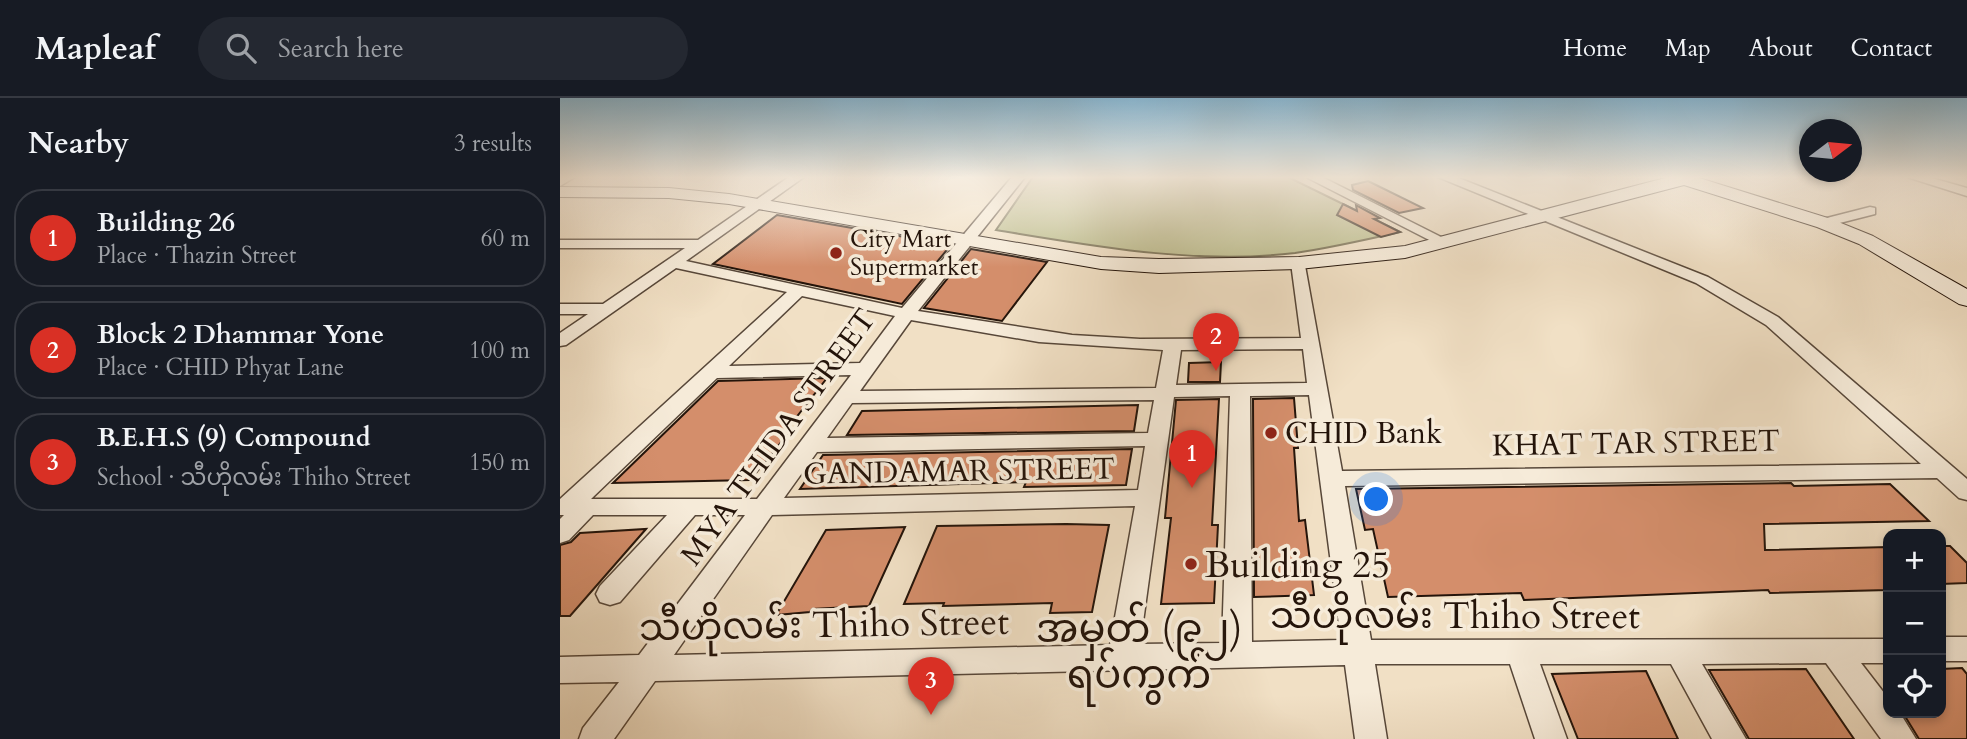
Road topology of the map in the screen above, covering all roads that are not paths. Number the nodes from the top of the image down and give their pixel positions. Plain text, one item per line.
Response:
1 (754, 207) edge
2 (781, 207) edge
3 (994, 207) edge
4 (1372, 207) edge
5 (1515, 207) edge
6 (1550, 207) edge
7 (1556, 207) edge
8 (1773, 207) edge
9 (1870, 211) dead end
10 (1530, 213) junction
11 (1824, 223) junction
12 (1437, 239) junction
13 (967, 240) junction
14 (560, 244) edge
15 (703, 244) junction
16 (675, 263) junction
17 (1299, 263) junction
18 (800, 289) junction
19 (1967, 299) edge
20 (560, 309) edge
21 (608, 309) junction
22 (906, 314) junction
23 (560, 341) edge
24 (1173, 342) junction
25 (1310, 343) junction
26 (865, 369) junction
27 (712, 372) junction
28 (1317, 389) junction
29 (1240, 392) junction
30 (1166, 393) junction
31 (845, 397) junction
32 (1154, 439) junction
33 (819, 444) junction
34 (1942, 471) junction
35 (1330, 479) junction
36 (1967, 492) edge
37 (1150, 498) junction
38 (572, 507) edge
39 (689, 507) junction
40 (765, 507) junction
41 (560, 534) edge
42 (610, 594) dead end
43 (1946, 649) edge
44 (1967, 649) edge
45 (1883, 651) edge
46 (1357, 652) junction
47 (1835, 652) junction
48 (1521, 653) junction
49 (1680, 653) junction
50 (1237, 655) junction
51 (1123, 656) junction
52 (648, 667) junction
53 (560, 670) edge
54 (595, 739) edge
55 (1371, 739) edge
56 (1551, 739) edge
57 (1730, 739) edge
58 (1899, 739) edge

1 - 15 street
2 - 13 street
3 - 13 street, MYA THIDA STREET
4 - 12 street
5 - 10 street
6 - 10 street
7 - 10 street
8 - 11 street
9 - 11 street
10 - 12 street
10 - 34 street
11 - 19 street
12 - 17 street
13 - 17 street
13 - 22 street, MYA THIDA STREET
14 - 15 street
15 - 16 street
16 - 18 street
16 - 21 street
17 - 25 street
18 - 22 street
18 - 27 street
20 - 21 street
21 - 23 street
22 - 24 street
22 - 26 street, MYA THIDA STREET
24 - 25 street
24 - 30 street
25 - 28 street
26 - 27 street
26 - 31 street, MYA THIDA STREET
27 - 38 street
28 - 29 street
28 - 35 street
29 - 30 street
29 - 50 street
30 - 31 street
30 - 32 street
31 - 33 street, MYA THIDA STREET
32 - 33 street
32 - 37 street
33 - 40 street, MYA THIDA STREET
34 - 35 street, KHAT TAR STREET
34 - 36 street
35 - 46 street
37 - 40 street, GANDAMAR STREET
37 - 51 street
38 - 39 street, GANDAMAR STREET
38 - 41 street
39 - 40 street, GANDAMAR STREET
39 - 42 street
40 - 52 street, MYA THIDA STREET
43 - 44 street
45 - 47 street, သီဟိုလမ်း Thiho Street
46 - 48 street, သီဟိုလမ်း Thiho Street
46 - 50 street, သီဟိုလမ်း Thiho Street
46 - 55 street
47 - 49 street, သီဟိုလမ်း Thiho Street
47 - 58 street
48 - 49 street, သီဟိုလမ်း Thiho Street
48 - 56 street
49 - 57 street
50 - 51 street, သီဟိုလမ်း Thiho Street
51 - 52 street, သီဟိုလမ်း Thiho Street
52 - 53 street, သီဟိုလမ်း Thiho Street
52 - 54 street, MYA THIDA STREET

